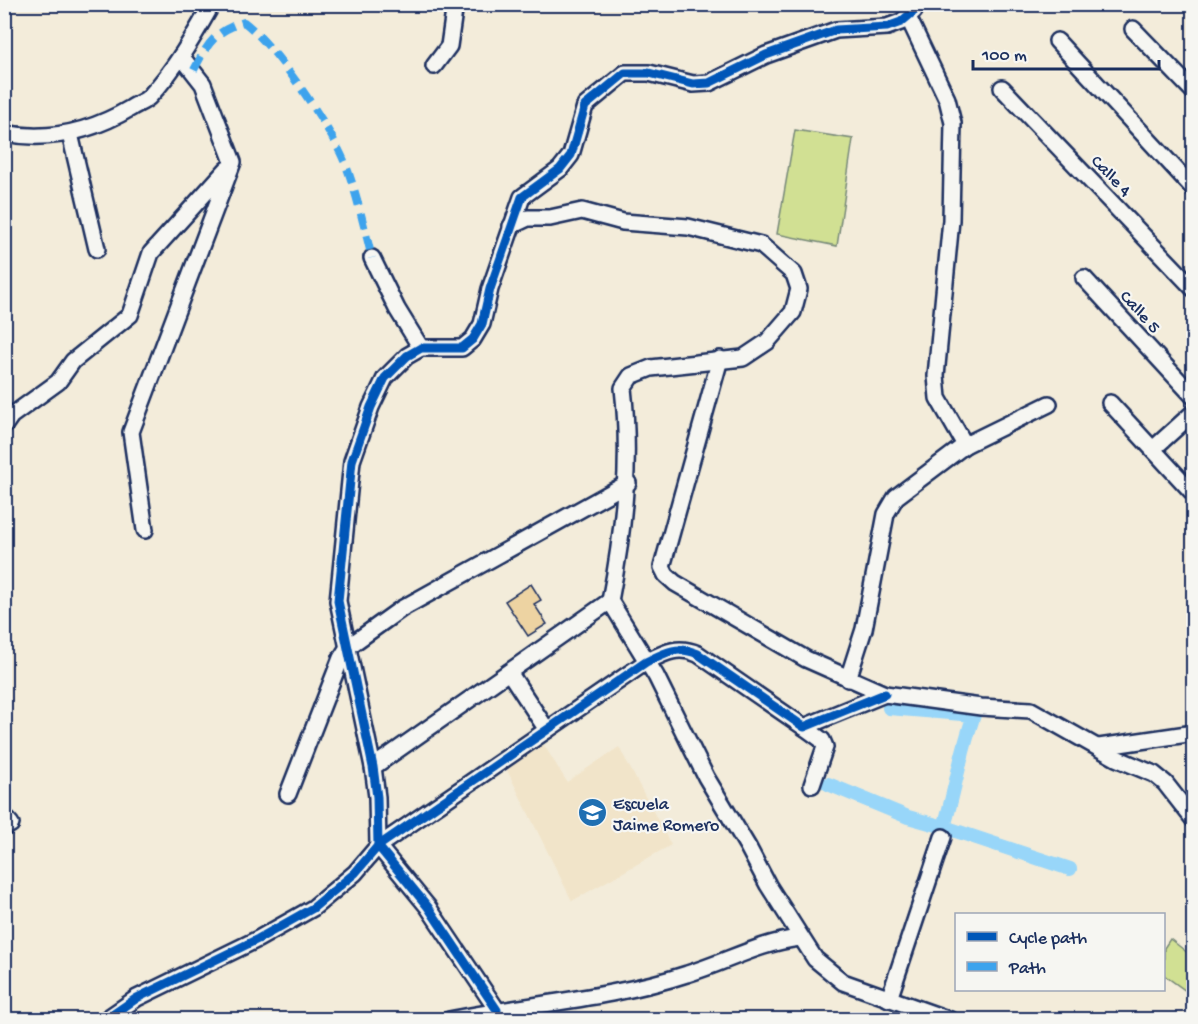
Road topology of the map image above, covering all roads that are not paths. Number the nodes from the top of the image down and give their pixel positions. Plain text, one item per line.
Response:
1 (212, 4) edge
2 (455, 4) edge
3 (912, 11) edge
4 (1132, 28) dead end
5 (1057, 41) dead end
6 (181, 56) junction
7 (434, 66) dead end
8 (1002, 88) dead end
9 (1194, 92) edge
10 (4, 133) edge
11 (70, 134) junction
12 (233, 162) junction
13 (1194, 189) edge
14 (511, 226) junction
15 (97, 249) dead end
16 (372, 258) dead end
17 (1084, 278) dead end
18 (1194, 289) edge
19 (421, 348) junction
20 (720, 359) junction
21 (1194, 397) edge
22 (1110, 403) dead end
23 (1049, 404) dead end
24 (1194, 412) edge
25 (4, 426) edge
26 (965, 445) junction
27 (1153, 449) junction
28 (628, 483) junction
29 (1194, 494) edge
30 (145, 530) dead end
31 (610, 601) junction
32 (348, 647) junction
33 (646, 662) junction
34 (509, 672) junction
35 (848, 680) junction
36 (885, 694) junction
37 (804, 728) junction
38 (547, 730) junction
39 (1194, 733) edge
40 (1099, 747) junction
41 (373, 767) junction
42 (812, 785) dead end
43 (288, 794) dead end
44 (4, 816) edge
45 (1194, 820) edge
46 (4, 828) edge
47 (943, 837) dead end
48 (378, 846) junction
49 (800, 938) junction
50 (889, 999) junction
51 (498, 1010) junction
52 (105, 1020) edge
53 (449, 1020) edge
54 (950, 1020) edge

1 - 6 street
2 - 7 street
3 - 14 street
3 - 26 street
4 - 9 street
5 - 13 street
6 - 11 street
6 - 12 street
8 - 18 street, Calle 4
10 - 11 street
11 - 15 street
12 - 25 street
12 - 30 street
14 - 19 street
14 - 20 street
16 - 19 street
17 - 21 street, Calle 5
19 - 32 street
20 - 28 street
20 - 35 street
22 - 27 street
23 - 26 street
24 - 27 street
26 - 35 street
27 - 29 street
28 - 31 street
28 - 32 street
31 - 33 street
31 - 34 street
32 - 41 street
32 - 43 street
33 - 37 street
33 - 38 street
33 - 49 street
34 - 38 street
34 - 41 street
35 - 36 street
36 - 37 street
36 - 40 street
37 - 42 street
38 - 48 street
39 - 40 street
40 - 45 street
41 - 48 street
44 - 46 street
47 - 50 street
48 - 51 street
48 - 52 street
49 - 50 street
49 - 51 street
50 - 54 street
51 - 53 street

